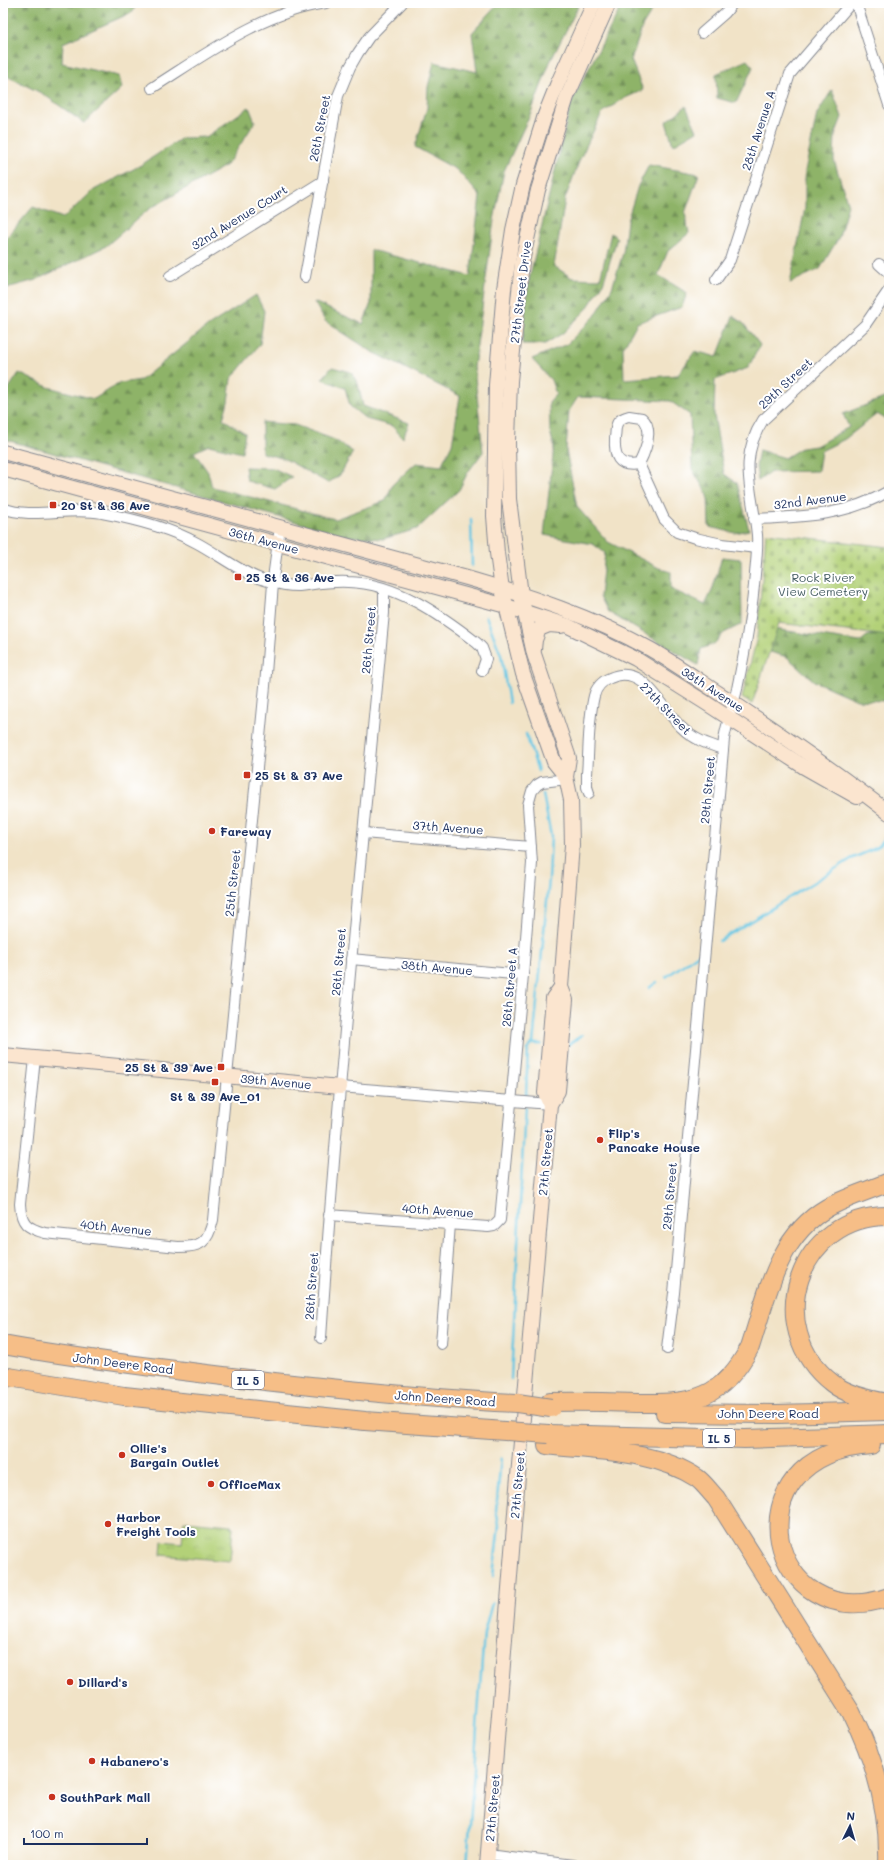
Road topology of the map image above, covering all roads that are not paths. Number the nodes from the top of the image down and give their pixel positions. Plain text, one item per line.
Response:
1 (326, 3) edge
2 (388, 3) edge
3 (594, 3) edge
4 (609, 3) edge
5 (733, 3) edge
6 (851, 3) edge
7 (856, 3) edge
8 (401, 4) edge
9 (702, 33) dead end
10 (152, 88) dead end
11 (889, 105) edge
12 (323, 181) junction
13 (879, 264) dead end
14 (889, 273) edge
15 (170, 276) dead end
16 (306, 277) dead end
17 (716, 280) dead end
18 (889, 290) edge
19 (3, 452) edge
20 (639, 464) junction
21 (3, 469) edge
22 (889, 491) edge
23 (3, 508) edge
24 (754, 519) junction
25 (280, 527) junction
26 (278, 544) junction
27 (757, 548) junction
28 (497, 554) junction
29 (517, 568) junction
30 (467, 578) junction
31 (274, 582) junction
32 (502, 589) junction
33 (384, 590) junction
34 (521, 595) junction
35 (468, 596) junction
36 (552, 605) junction
37 (506, 606) junction
38 (524, 611) junction
39 (568, 626) junction
40 (514, 644) junction
41 (534, 654) junction
42 (482, 671) dead end
43 (734, 703) junction
44 (728, 718) junction
45 (723, 750) junction
46 (566, 778) junction
47 (589, 793) dead end
48 (889, 814) edge
49 (363, 833) junction
50 (531, 846) junction
51 (351, 959) junction
52 (524, 975) junction
53 (3, 1054) edge
54 (35, 1058) junction
55 (226, 1077) junction
56 (340, 1087) junction
57 (510, 1100) junction
58 (550, 1104) junction
59 (889, 1182) edge
60 (329, 1215) junction
61 (889, 1216) edge
62 (450, 1224) junction
63 (497, 1224) joint
64 (206, 1239) joint
65 (321, 1338) dead end
66 (441, 1344) dead end
67 (3, 1345) edge
68 (667, 1350) dead end
69 (3, 1376) edge
70 (889, 1403) edge
71 (550, 1405) junction
72 (889, 1411) edge
73 (889, 1434) edge
74 (548, 1440) junction
75 (889, 1444) edge
76 (889, 1596) edge
77 (488, 1860) edge
78 (573, 1865) edge
79 (888, 1865) edge

1 - 10 street
2 - 8 street
3 - 28 main road, 27th Street Drive
4 - 29 main road, 27th Street Drive
5 - 9 street
6 - 17 street, 28th Avenue A
7 - 11 street
8 - 12 street, 26th Street
12 - 15 street, 32nd Avenue Court
12 - 16 street, 26th Street
13 - 14 street
18 - 24 street, 29th Street
19 - 25 main road, 36th Avenue
20 - 20 street
20 - 27 street
21 - 26 main road, 36th Avenue
22 - 24 street, 32nd Avenue
23 - 31 street
24 - 27 street, 29th Street
25 - 26 street, 25th Street
25 - 30 main road, 36th Avenue
26 - 31 street, 25th Street
26 - 35 main road, 36th Avenue
27 - 43 street, 29th Street
28 - 30 main road
28 - 32 main road, 27th Street Drive
29 - 34 main road, 27th Street Drive
29 - 36 main road
30 - 32 main road, 36th Avenue
31 - 33 street
31 - 55 street, 25th Street
32 - 34 main road, 36th Avenue
32 - 37 main road
33 - 42 street
33 - 49 street, 26th Street
34 - 36 main road, 38th Avenue
34 - 38 main road, 27th Street
35 - 37 main road, 36th Avenue
35 - 40 main road
36 - 43 main road, 38th Avenue
37 - 38 main road, 36th Avenue
37 - 40 main road
38 - 39 main road, 38th Avenue
38 - 41 main road, 27th Street
39 - 41 main road
39 - 44 main road, 38th Avenue
40 - 46 main road
41 - 46 main road, 27th Street
43 - 44 street, 29th Street
43 - 48 main road, 38th Avenue
44 - 45 street, 29th Street
44 - 48 main road, 38th Avenue
45 - 47 street, 27th Street
45 - 68 street, 29th Street
46 - 50 street, 26th Street A
46 - 58 main road, 27th Street
49 - 50 street, 37th Avenue
49 - 51 street, 26th Street
50 - 52 street, 26th Street A
51 - 52 street, 38th Avenue
51 - 56 street, 26th Street
52 - 57 street, 26th Street A
53 - 54 main road, 39th Avenue
54 - 55 main road, 39th Avenue
54 - 64 street, 40th Avenue
55 - 56 main road, 39th Avenue
55 - 64 street, 25th Street
56 - 57 street, 39th Avenue
56 - 60 street, 26th Street
57 - 58 street, 39th Avenue
57 - 63 street, 26th Street A
58 - 77 main road, 27th Street
59 - 71 highway
60 - 62 street, 40th Avenue
60 - 65 street, 26th Street
61 - 70 highway
62 - 63 street, 40th Avenue
62 - 66 street
67 - 71 highway, John Deere Road / IL 5, bridge
69 - 74 highway, John Deere Road / IL 5, bridge
71 - 72 highway, John Deere Road / IL 5
73 - 74 highway, John Deere Road / IL 5
74 - 79 highway
75 - 76 highway
77 - 78 street

